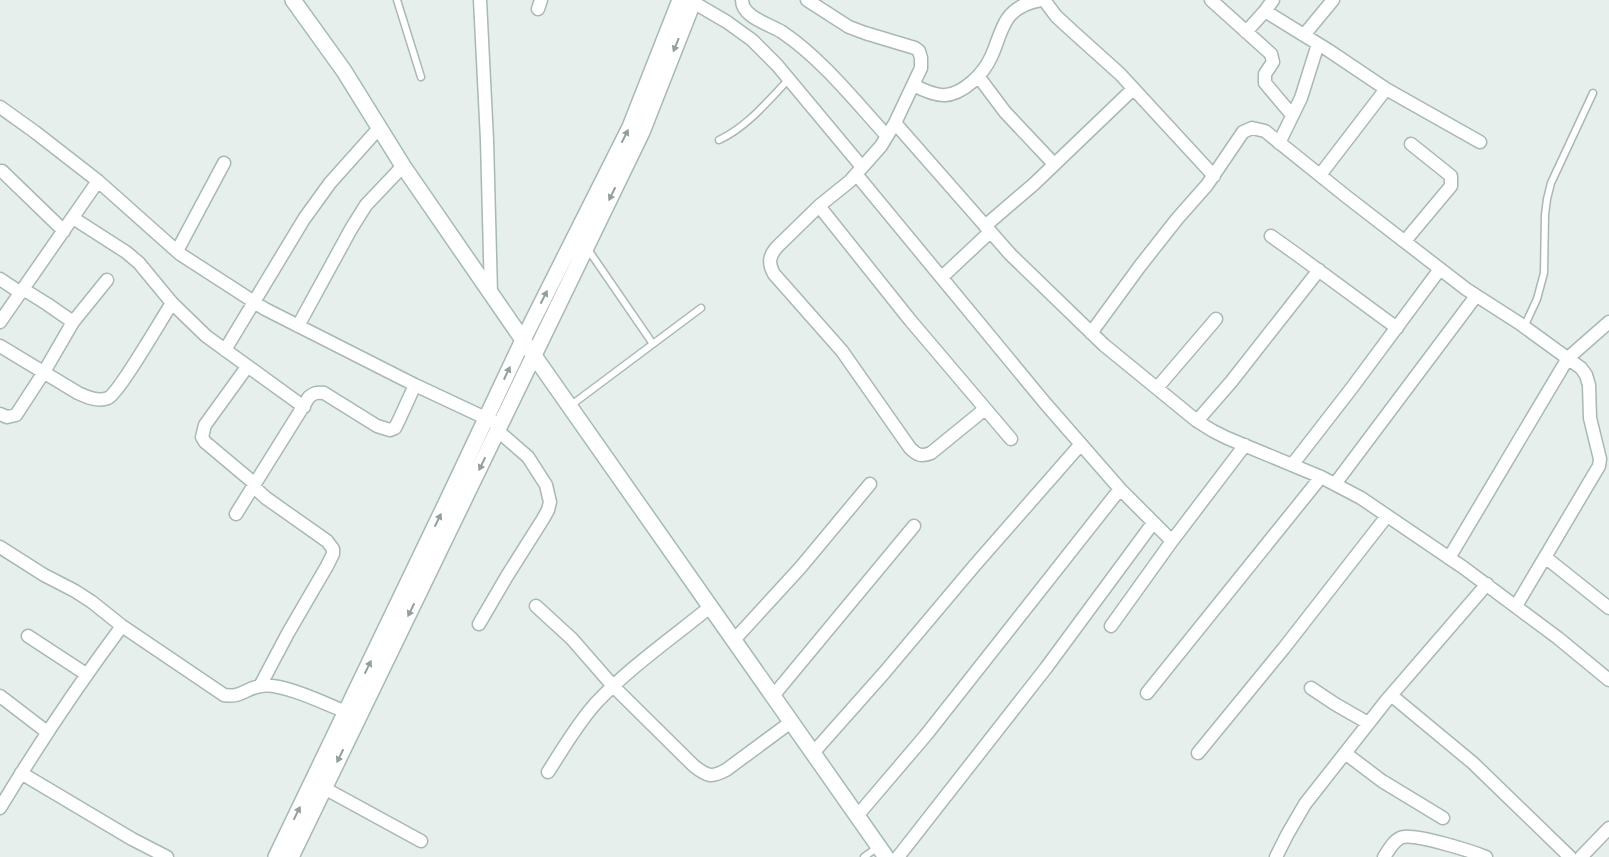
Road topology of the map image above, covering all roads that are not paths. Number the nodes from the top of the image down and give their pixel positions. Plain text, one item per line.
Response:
1 (293, 0) edge
2 (397, 0) edge
3 (480, 0) edge
4 (742, 0) edge
5 (807, 0) edge
6 (1043, 0) edge
7 (1211, 0) edge
8 (1273, 0) edge
9 (1333, 0) edge
10 (689, 1) edge
11 (1265, 11) junction
12 (1246, 32) junction
13 (1304, 36) junction
14 (1318, 44) junction
15 (978, 76) junction
16 (422, 77) dead end
17 (789, 79) junction
18 (913, 85) junction
19 (1133, 89) junction
20 (1386, 89) junction
21 (1593, 93) dead end
22 (0, 107) edge
23 (1292, 115) junction
24 (895, 123) junction
25 (380, 127) junction
26 (887, 136) junction
27 (719, 140) dead end
28 (1480, 142) dead end
29 (1279, 143) junction
30 (1411, 144) dead end
31 (224, 163) dead end
32 (1054, 164) junction
33 (403, 166) junction
34 (2, 171) dead end
35 (859, 171) junction
36 (1320, 175) junction
37 (1214, 176) junction
38 (98, 180) junction
39 (819, 206) junction
40 (72, 218) junction
41 (987, 229) junction
42 (64, 231) junction
43 (1271, 236) dead end
44 (1405, 242) junction
45 (586, 247) junction
46 (177, 251) junction
47 (1440, 269) junction
48 (1319, 270) junction
49 (942, 277) junction
50 (0, 279) edge
51 (107, 280) dead end
52 (22, 291) junction
53 (491, 294) junction
54 (1476, 296) junction
55 (254, 302) junction
56 (172, 303) junction
57 (701, 308) dead end
58 (1216, 319) dead end
59 (0, 322) edge
60 (73, 322) junction
61 (1609, 322) edge
62 (298, 326) junction
63 (1524, 327) junction
64 (1397, 328) junction
65 (1091, 333) junction
66 (522, 340) junction
67 (653, 344) junction
68 (0, 346) edge
69 (225, 350) junction
70 (534, 357) junction
71 (1568, 358) junction
72 (247, 366) junction
73 (44, 372) junction
74 (415, 385) junction
75 (1157, 388) junction
76 (569, 406) junction
77 (304, 407) junction
78 (985, 409) junction
79 (0, 414) edge
80 (486, 419) junction
81 (1197, 421) junction
82 (499, 428) junction
83 (1011, 439) dead end
84 (1081, 444) junction
85 (1245, 446) junction
86 (1604, 464) edge
87 (1292, 465) junction
88 (1321, 477) junction
89 (870, 484) dead end
90 (1334, 484) junction
91 (255, 486) junction
92 (1120, 489) junction
93 (236, 514) dead end
94 (1387, 516) junction
95 (1153, 522) junction
96 (914, 526) dead end
97 (1172, 542) junction
98 (0, 547) edge
99 (1545, 556) junction
100 (1449, 558) junction
101 (1487, 584) junction
102 (536, 606) dead end
103 (1516, 606) junction
104 (710, 607) junction
105 (1609, 608) edge
106 (479, 624) dead end
107 (122, 626) junction
108 (1111, 626) dead end
109 (28, 636) dead end
110 (734, 640) junction
111 (86, 674) junction
112 (1609, 680) edge
113 (260, 686) junction
114 (613, 686) junction
115 (1311, 688) dead end
116 (1146, 693) dead end
117 (1391, 695) junction
118 (0, 696) edge
119 (773, 696) junction
120 (346, 712) junction
121 (791, 722) junction
122 (1368, 723) junction
123 (47, 732) junction
124 (813, 753) junction
125 (1198, 753) dead end
126 (1345, 753) junction
127 (548, 772) dead end
128 (21, 773) junction
129 (324, 788) junction
130 (0, 808) edge
131 (857, 816) junction
132 (1443, 818) dead end
133 (1609, 828) edge
134 (422, 841) dead end
135 (883, 852) edge
136 (166, 857) edge
137 (276, 857) edge
138 (290, 857) edge
139 (864, 857) edge
140 (898, 857) edge
141 (1276, 857) edge
142 (1384, 857) edge
143 (1486, 857) edge
144 (1570, 857) edge
145 (1581, 857) edge

1 - 25 street
2 - 16 lane
3 - 53 street
4 - 26 street
5 - 18 street
6 - 15 street
6 - 19 street
7 - 12 street
8 - 11 street
9 - 13 street
10 - 17 street
10 -> 45 street
66 -> 10 street
11 - 12 street
11 - 13 street
12 - 23 street
13 - 14 street
14 - 20 street
14 - 23 street
15 - 18 street
15 - 32 street
17 - 27 lane
17 - 35 street
18 - 24 street
19 - 32 street
19 - 37 street
20 - 28 street
20 - 36 street
21 - 63 lane
22 - 38 street
23 - 29 street
24 - 26 street
24 - 41 street
25 - 33 street
25 - 55 street
26 - 35 street
29 - 36 street
29 - 37 street
30 - 44 street
31 - 46 street
32 - 41 street
33 - 53 street
33 - 62 street
34 - 42 street
35 - 39 street
35 - 49 street
36 - 44 street
37 - 65 street
38 - 40 street
38 - 46 street
39 - 78 street
39 - 78 street
40 - 42 street
40 - 56 street
41 - 49 street
41 - 65 street
42 - 52 street
43 - 48 street
44 - 47 street
45 - 67 lane
45 - 70 street
46 - 55 street
47 - 54 street
47 - 64 street
48 - 64 street
48 - 81 street
49 - 84 street
50 - 52 street
51 - 60 street
52 - 59 street
52 - 60 street
53 - 66 street
54 - 63 street
54 - 90 street
55 - 62 street
55 - 69 street
56 - 69 street
56 - 73 street
57 - 67 lane
58 - 75 street
60 - 73 street
61 - 71 street
62 - 74 street
63 - 71 street
64 - 87 street
65 - 75 street
66 - 70 street
80 -> 66 street
67 - 76 lane
68 - 73 street
69 - 72 street
70 - 76 street
70 - 82 street
71 - 86 street
71 - 100 street
72 - 77 street
72 - 91 street
73 - 79 street
74 - 77 street
74 - 80 street
75 - 81 street
76 - 104 street
77 - 91 street
78 - 83 street
80 - 82 street
120 -> 80 street
81 - 85 street
82 - 106 street
82 -> 129 street
84 - 92 street
84 - 124 street
85 - 87 street
85 - 97 street
86 - 99 street
87 - 88 street
88 - 90 street
88 - 116 street
89 - 110 street
90 - 94 street
91 - 93 street
91 - 113 street
92 - 95 street
92 - 131 street
94 - 100 street
94 - 125 street
95 - 97 street
95 - 140 street
96 - 119 street
97 - 108 street
98 - 107 street
99 - 103 street
99 - 105 street
100 - 101 street
101 - 103 street
101 - 117 street
102 - 114 street
103 - 112 street
104 - 110 street
104 - 114 street
107 - 111 street
107 - 113 street
109 - 111 street
110 - 119 street
111 - 123 street
113 - 120 street
114 - 121 street
114 - 127 street
115 - 122 street
117 - 122 street
117 - 144 street
118 - 123 street
119 - 121 street
137 -> 120 street
121 - 124 street
122 - 126 street
123 - 128 street
124 - 131 street
126 - 132 street
126 - 141 street
128 - 130 street
128 - 136 street
129 - 134 street
129 - 138 street
131 - 135 street
133 - 145 street
135 - 139 lane
142 - 143 street

